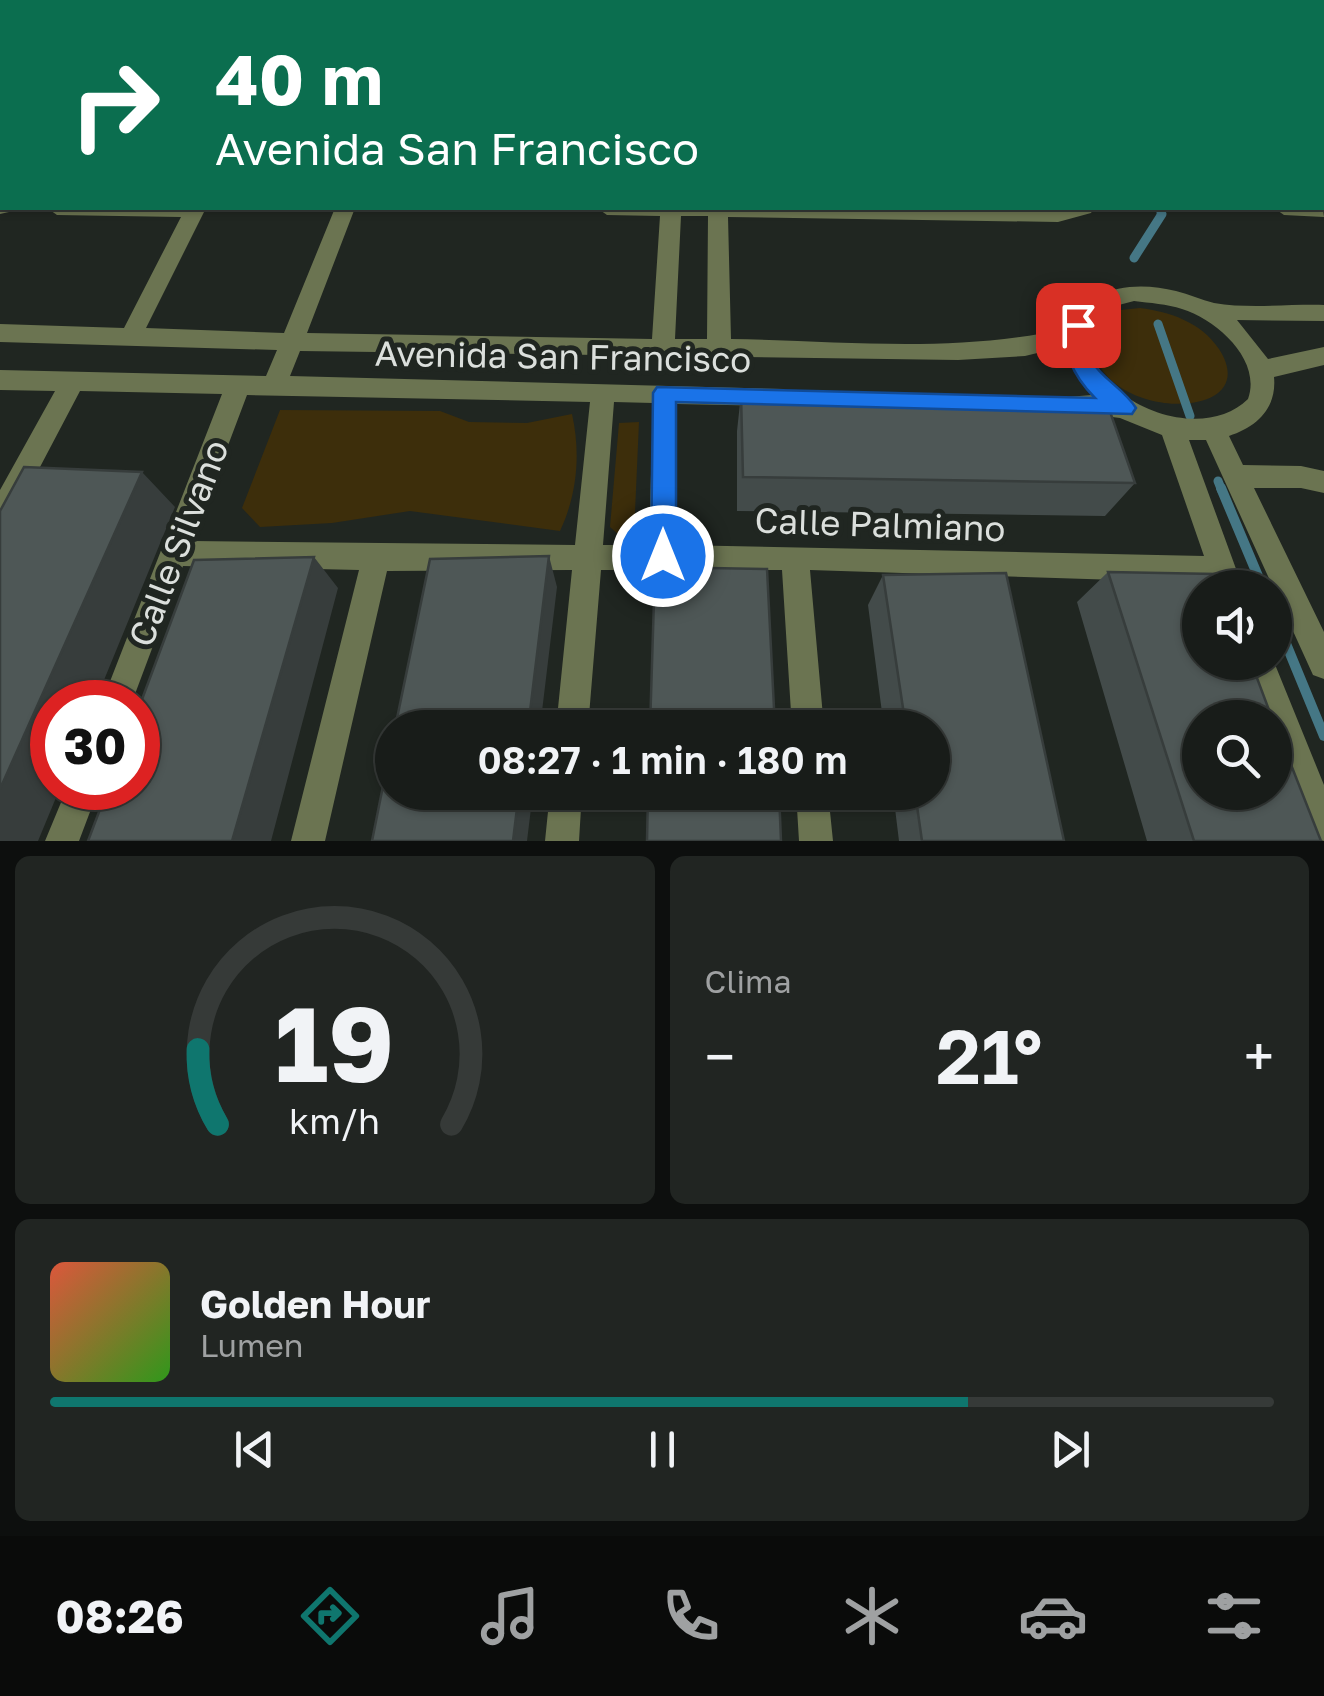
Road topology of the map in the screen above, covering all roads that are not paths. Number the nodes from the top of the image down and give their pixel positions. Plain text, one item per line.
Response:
1 (195, 210) edge
2 (343, 210) edge
3 (671, 210) edge
4 (718, 210) edge
5 (957, 210) edge
6 (1077, 210) edge
7 (1209, 311) junction
8 (1324, 313) edge
9 (0, 333) edge
10 (1074, 335) junction
11 (130, 338) junction
12 (291, 342) junction
13 (663, 347) junction
14 (720, 348) junction
15 (1324, 356) edge
16 (1262, 370) junction
17 (0, 380) edge
18 (73, 382) junction
19 (238, 383) junction
20 (275, 384) junction
21 (603, 392) junction
22 (664, 393) junction
23 (798, 397) edge
24 (1046, 404) edge
25 (1124, 408) junction
26 (1172, 427) junction
27 (1214, 431) junction
28 (1235, 476) junction
29 (1324, 482) edge
30 (0, 516) edge
31 (175, 552) junction
32 (663, 556) junction
33 (588, 557) junction
34 (796, 557) junction
35 (376, 558) junction
36 (1002, 565) junction
37 (1223, 570) edge
38 (1182, 576) edge
39 (1010, 602) edge
40 (1321, 652) edge
41 (126, 680) edge
42 (1266, 680) edge
43 (574, 710) edge
44 (807, 710) edge
45 (75, 810) edge
46 (565, 810) edge
47 (813, 810) edge
48 (1324, 826) edge
49 (62, 841) edge
50 (308, 841) edge
51 (562, 841) edge
52 (816, 841) edge

1 - 11 street
2 - 12 street
3 - 13 street
4 - 14 street
5 - 6 street
7 - 8 street
7 - 10 street
7 - 16 street
9 - 11 street, Avenida San Francisco
10 - 14 street, Avenida San Francisco
10 - 25 street
11 - 12 street, Avenida San Francisco
12 - 13 street, Avenida San Francisco
12 - 20 street
13 - 14 street, Avenida San Francisco
15 - 16 street
16 - 27 street
17 - 18 street, Avenida San Francisco
18 - 19 street, Avenida San Francisco
18 - 30 street
19 - 20 street, Avenida San Francisco
19 - 31 street, Calle Silvano
20 - 21 street, Avenida San Francisco
21 - 22 street, Avenida San Francisco
21 - 33 street
22 - 23 street, Avenida San Francisco
22 - 32 street
24 - 25 street
25 - 26 street
26 - 27 street
26 - 37 street
27 - 28 street
28 - 29 street
28 - 40 street
31 - 35 street, Calle Palmiano
31 - 41 street, Calle Silvano
32 - 33 street, Calle Palmiano
32 - 34 street, Calle Palmiano
33 - 35 street, Calle Palmiano
33 - 43 street
34 - 36 street, Calle Palmiano
34 - 44 street
35 - 50 street
36 - 38 street, Calle Palmiano
36 - 39 street
42 - 48 street
45 - 49 street
46 - 51 street
47 - 52 street

